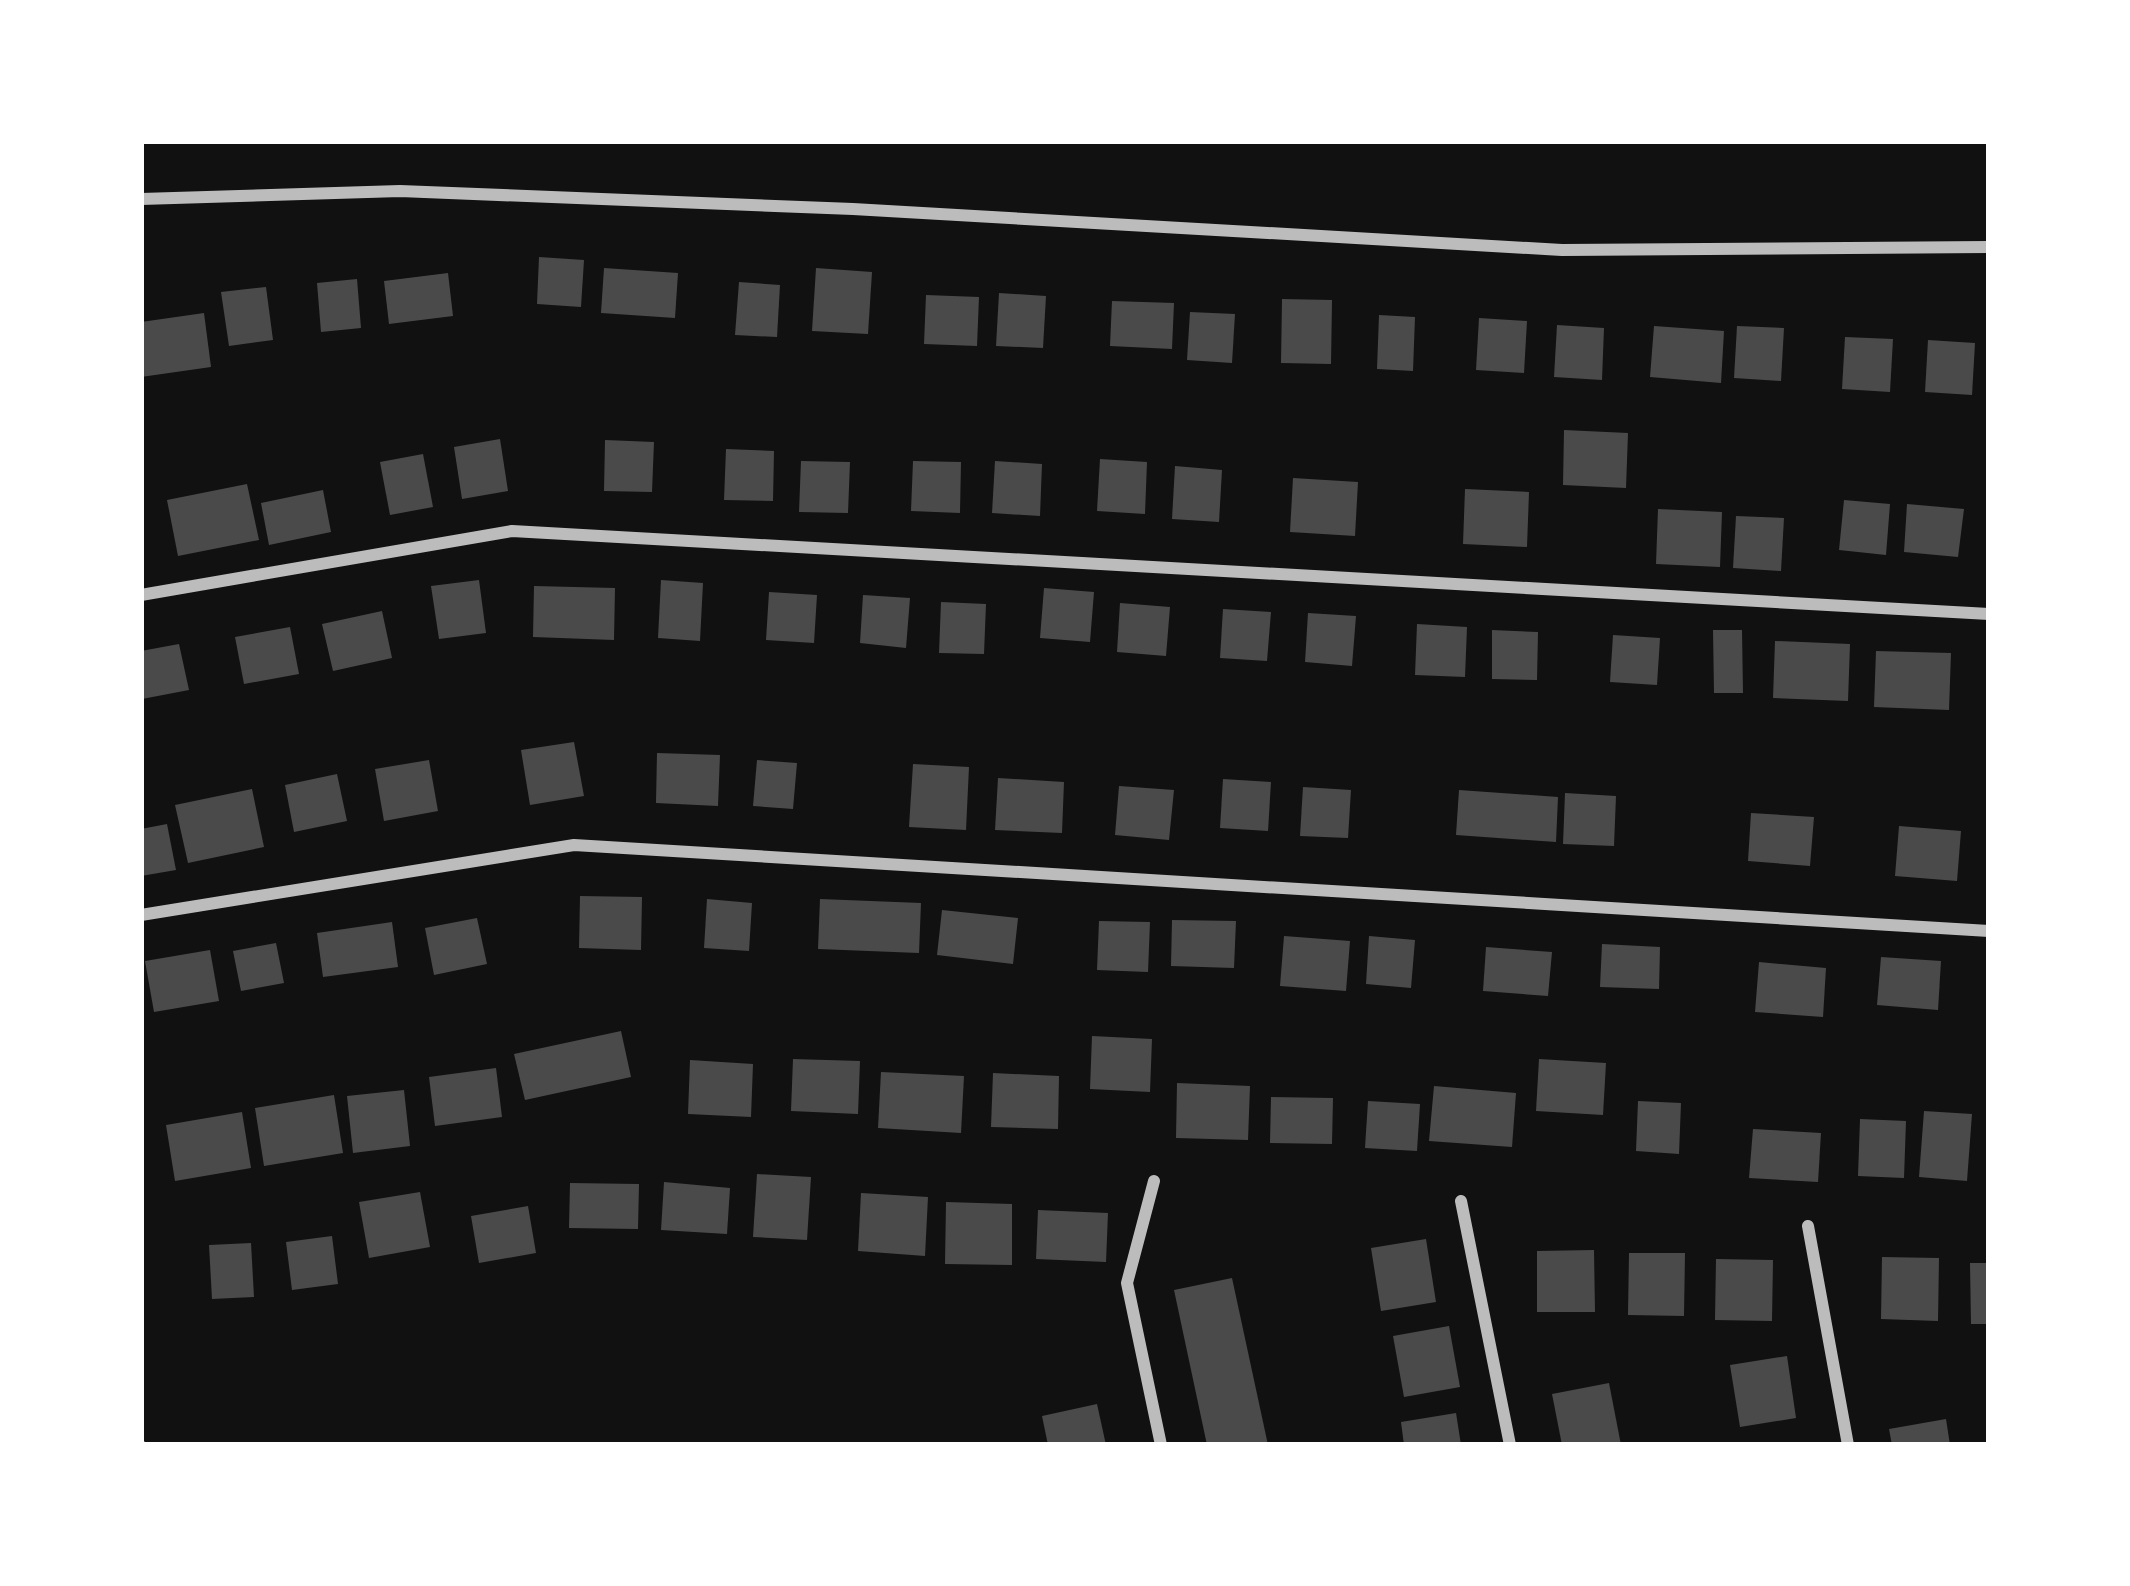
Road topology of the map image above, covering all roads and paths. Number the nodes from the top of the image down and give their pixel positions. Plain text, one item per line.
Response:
1 (141, 199) edge
2 (1989, 248) edge
3 (141, 595) edge
4 (1989, 614) edge
5 (141, 915) edge
6 (1989, 931) edge
7 (1154, 1181) dead end
8 (1461, 1202) dead end
9 (1808, 1226) dead end
10 (1161, 1445) edge
11 (1510, 1445) edge
12 (1848, 1445) edge

1 - 2 street
3 - 4 street
5 - 6 street
7 - 10 street
8 - 11 street
9 - 12 street

